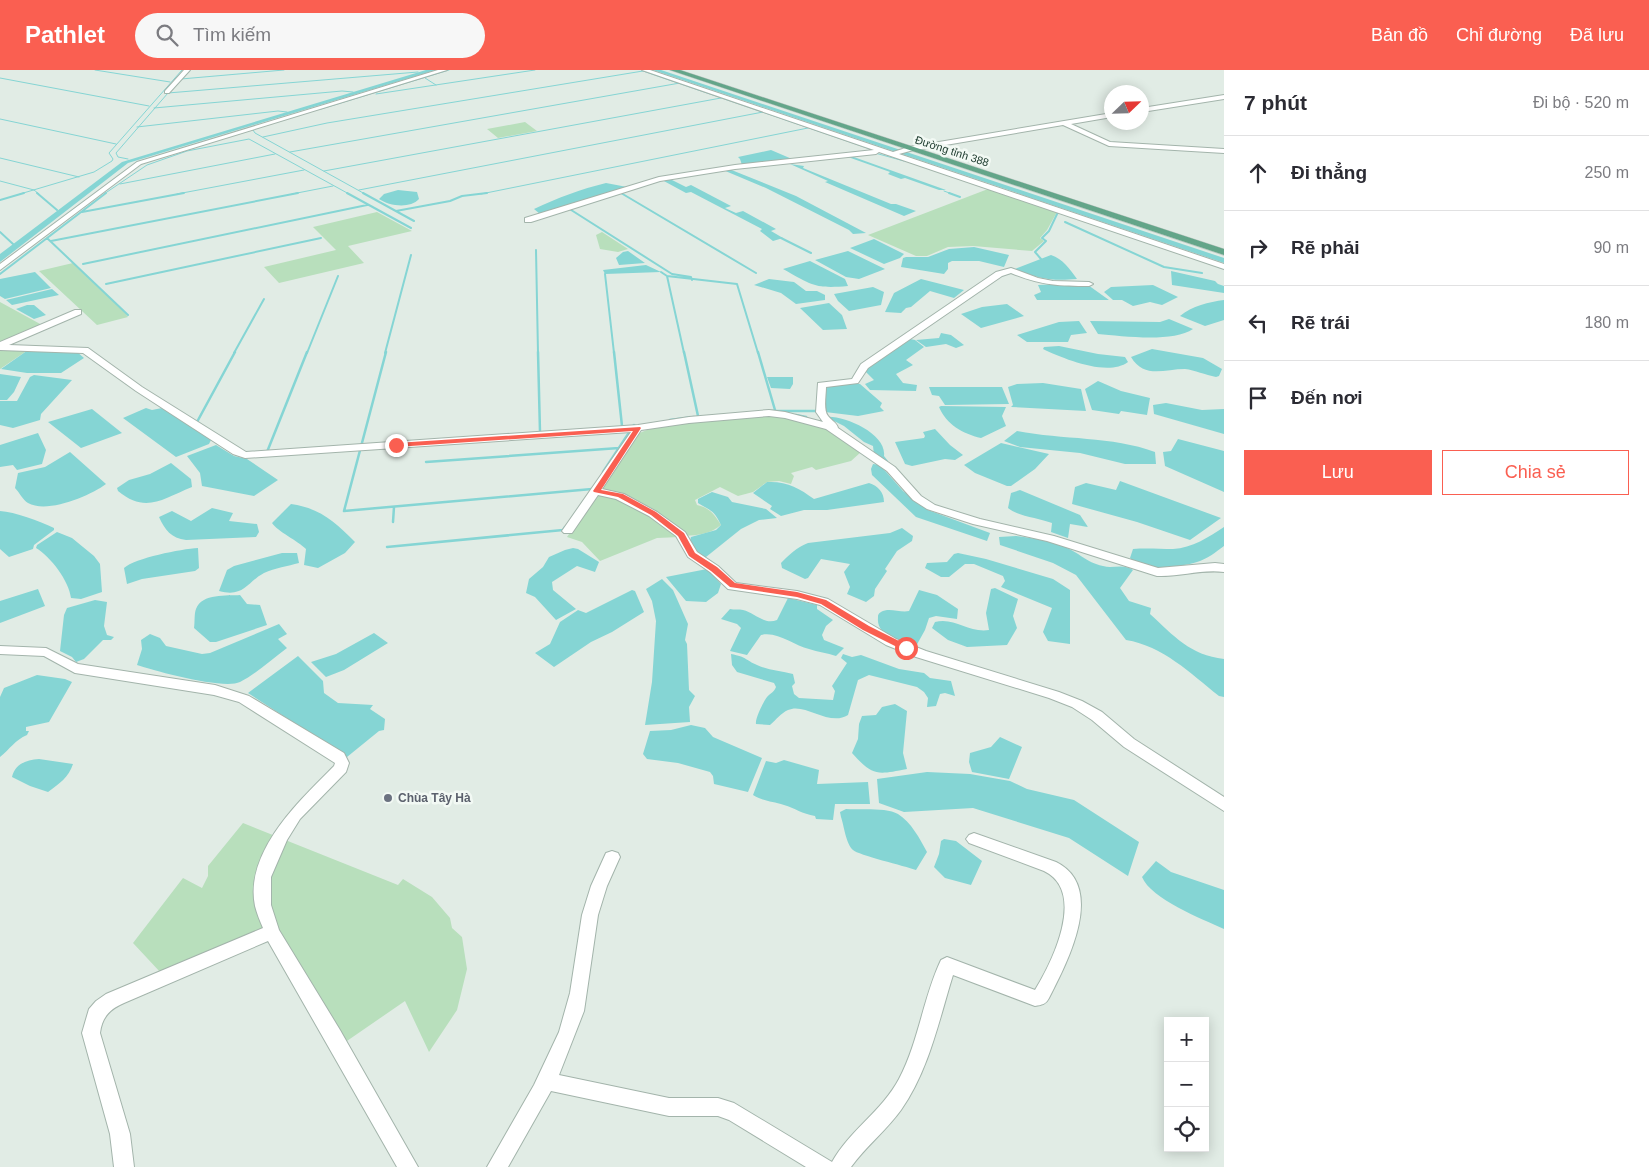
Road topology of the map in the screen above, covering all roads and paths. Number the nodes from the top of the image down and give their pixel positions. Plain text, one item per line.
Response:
1 (187, 70) edge
2 (444, 70) edge
3 (645, 70) edge
4 (673, 70) edge
5 (167, 92) dead end
6 (1224, 96) edge
7 (1149, 109) edge
8 (1104, 116) edge
9 (1064, 123) junction
10 (908, 149) junction
11 (879, 151) junction
12 (1224, 151) edge
13 (891, 155) junction
14 (528, 220) dead end
15 (1224, 252) edge
16 (1224, 267) edge
17 (0, 268) edge
18 (1089, 284) dead end
19 (78, 312) dead end
20 (0, 346) edge
21 (638, 428) junction
22 (836, 429) junction
23 (596, 491) junction
24 (568, 531) dead end
25 (1224, 568) edge
26 (0, 650) edge
27 (1224, 805) edge
28 (974, 839) dead end
29 (612, 857) dead end
30 (272, 932) junction
31 (547, 1081) junction
32 (124, 1167) edge
33 (408, 1167) edge
34 (497, 1167) edge
35 (824, 1167) edge
36 (839, 1167) edge

1 - 5 street
2 - 17 street
3 - 11 street
4 - 10 main road, Đường tỉnh 388
6 - 7 street
8 - 9 street
9 - 10 street
9 - 12 street
10 - 13 street
10 - 15 main road, Đường tỉnh 388
11 - 13 street
11 - 14 street
13 - 16 street
18 - 22 street
19 - 20 street
20 - 21 street
21 - 22 street
21 - 23 street
22 - 25 street
23 - 24 street
23 - 27 street
26 - 30 street
28 - 36 street
29 - 31 street
30 - 32 street
30 - 33 street
31 - 34 street
31 - 35 street

